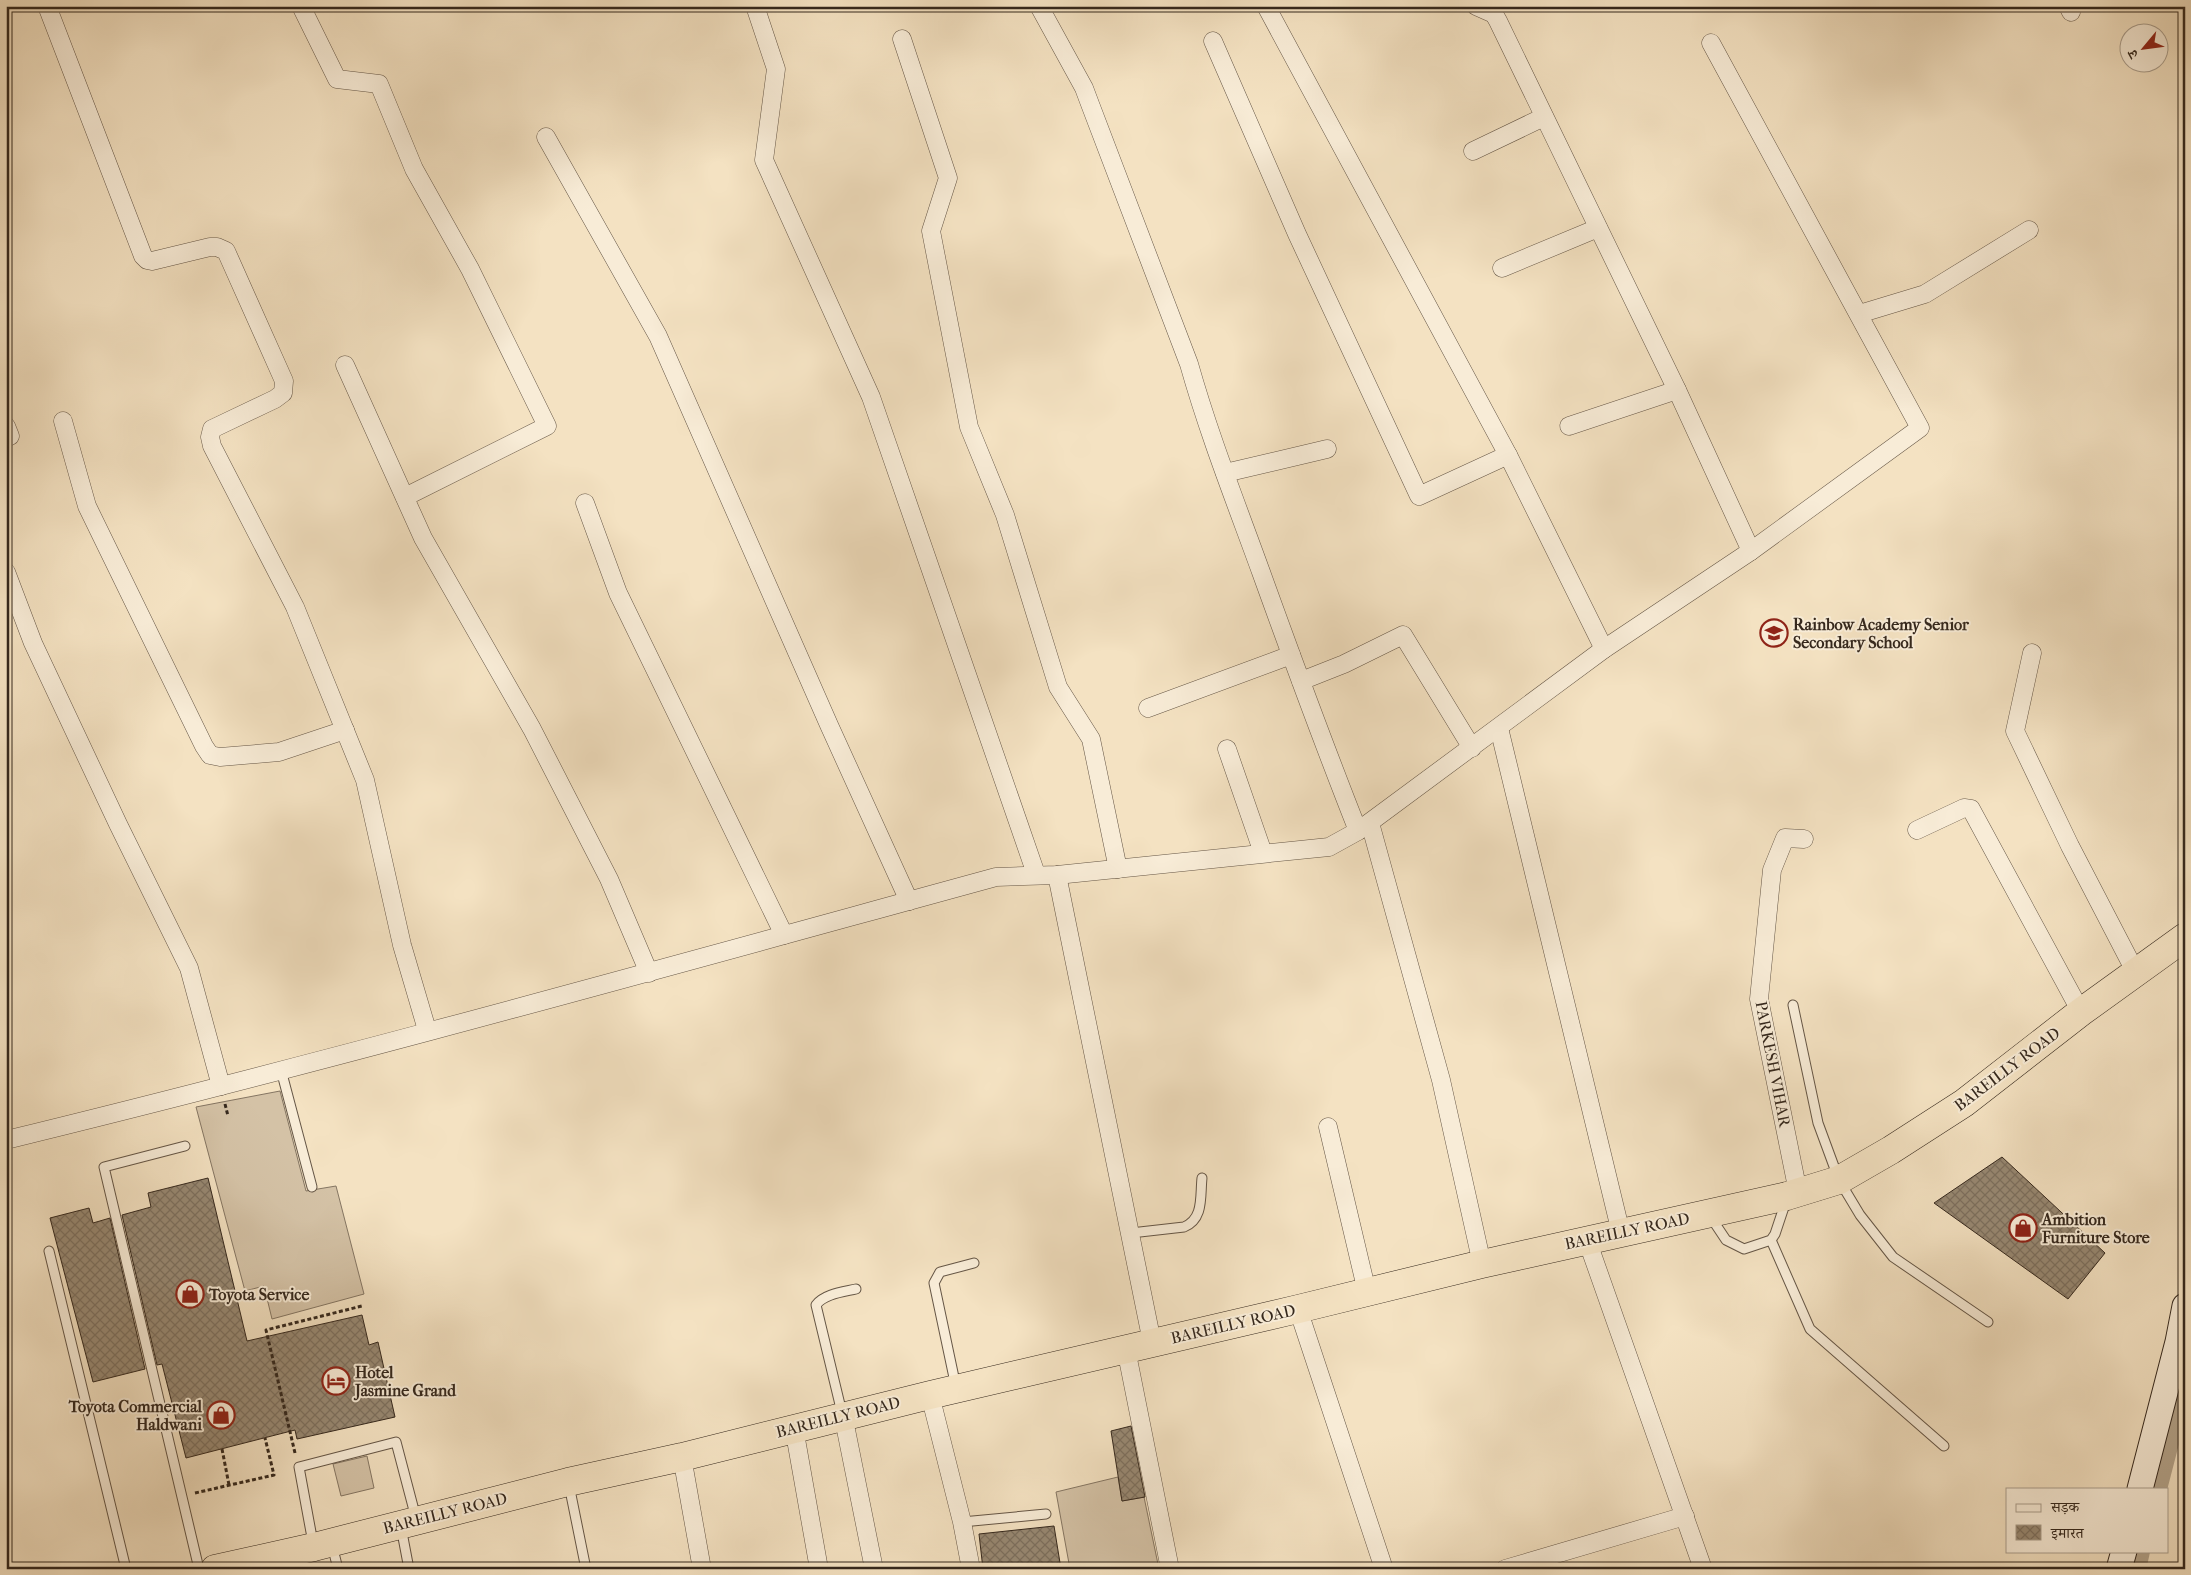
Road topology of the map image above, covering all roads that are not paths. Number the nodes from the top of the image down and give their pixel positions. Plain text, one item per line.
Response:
1 (47, 6) edge
2 (301, 6) edge
3 (755, 6) edge
4 (1039, 6) edge
5 (1266, 6) edge
6 (1476, 6) edge
7 (902, 39) dead end
8 (1213, 41) dead end
9 (1711, 43) dead end
10 (1544, 118) junction
11 (546, 138) dead end
12 (1473, 151) dead end
13 (1598, 228) junction
14 (2029, 230) dead end
15 (1502, 268) dead end
16 (1859, 314) junction
17 (345, 365) dead end
18 (1677, 390) junction
19 (64, 421) dead end
20 (6, 426) edge
21 (1569, 426) dead end
22 (6, 438) edge
23 (1327, 449) dead end
24 (1508, 455) junction
25 (1225, 473) junction
26 (404, 498) junction
27 (585, 502) dead end
28 (1751, 551) junction
29 (6, 572) edge
30 (1604, 650) junction
31 (2032, 653) dead end
32 (1291, 656) junction
33 (1300, 681) junction
34 (1148, 708) dead end
35 (1499, 728) junction
36 (345, 730) junction
37 (1472, 748) junction
38 (1227, 749) dead end
39 (1364, 827) junction
40 (1917, 830) dead end
41 (1804, 838) dead end
42 (1264, 852) junction
43 (1118, 869) junction
44 (1036, 874) junction
45 (1057, 874) junction
46 (909, 901) junction
47 (784, 935) junction
48 (2185, 937) edge
49 (649, 973) junction
50 (2136, 974) junction
51 (1793, 1005) dead end
52 (2080, 1012) junction
53 (428, 1030) junction
54 (281, 1070) junction
55 (221, 1086) junction
56 (1328, 1126) dead end
57 (6, 1140) edge
58 (185, 1146) dead end
59 (1202, 1178) dead end
60 (1839, 1180) junction
61 (312, 1187) dead end
62 (1793, 1194) junction
63 (1708, 1213) junction
64 (1621, 1233) junction
65 (1131, 1234) junction
66 (1587, 1240) junction
67 (1771, 1240) junction
68 (49, 1251) dead end
69 (974, 1263) dead end
70 (1482, 1264) junction
71 (856, 1289) dead end
72 (1367, 1292) junction
73 (2185, 1306) edge
74 (1298, 1309) junction
75 (1988, 1322) dead end
76 (1152, 1342) junction
77 (1126, 1349) junction
78 (957, 1389) junction
79 (930, 1395) junction
80 (843, 1416) junction
81 (794, 1428) junction
82 (1944, 1446) dead end
83 (682, 1457) junction
84 (568, 1482) junction
85 (2140, 1488) edge
86 (1046, 1514) dead end
87 (1685, 1516) junction
88 (962, 1522) junction
89 (408, 1523) junction
90 (323, 1544) junction
91 (2124, 1552) edge
92 (126, 1569) edge
93 (199, 1569) edge
94 (215, 1569) edge
95 (338, 1569) edge
96 (409, 1569) edge
97 (586, 1569) edge
98 (702, 1569) edge
99 (819, 1569) edge
100 (874, 1569) edge
101 (971, 1569) edge
102 (1170, 1569) edge
103 (1384, 1569) edge
104 (1505, 1569) edge
105 (1703, 1569) edge
106 (2119, 1569) edge

1 - 36 street
2 - 26 street
3 - 44 street
4 - 25 street
5 - 24 street
6 - 10 street
7 - 43 street
8 - 24 street
9 - 16 street
10 - 12 street
10 - 13 street
11 - 46 street
13 - 15 street
13 - 18 street
14 - 16 street
16 - 28 street
17 - 26 street
18 - 21 street
18 - 28 street
19 - 36 street
20 - 22 street
23 - 25 street
24 - 30 street
25 - 32 street
26 - 49 street
27 - 47 street
28 - 30 street
29 - 55 street
30 - 35 street
31 - 50 street
32 - 33 street
32 - 34 street
33 - 37 street
33 - 39 street
35 - 37 street
35 - 64 street
36 - 53 street
37 - 39 street
38 - 42 street
39 - 42 street
39 - 70 street
40 - 52 street
41 - 62 street, PARKESH VIHAR
42 - 43 street
43 - 45 street
44 - 45 street
44 - 46 street
45 - 65 street
46 - 47 street
47 - 49 street
48 - 50 highway, BAREILLY ROAD
49 - 53 street
50 - 52 highway, BAREILLY ROAD
51 - 60 lane
52 - 60 highway, BAREILLY ROAD
53 - 54 street
54 - 55 street
54 - 61 lane
55 - 57 street
56 - 72 street
58 - 93 lane
59 - 65 lane
60 - 62 highway, BAREILLY ROAD
60 - 75 lane
62 - 63 highway, BAREILLY ROAD
62 - 67 lane
63 - 64 highway, BAREILLY ROAD
63 - 67 lane
64 - 66 highway, BAREILLY ROAD
65 - 76 street
66 - 70 highway, BAREILLY ROAD
66 - 87 street
67 - 82 lane
68 - 92 lane
69 - 78 lane
70 - 72 highway, BAREILLY ROAD
71 - 80 lane
72 - 74 highway, BAREILLY ROAD
73 - 85 main road
74 - 76 highway, BAREILLY ROAD
74 - 103 street
76 - 77 highway, BAREILLY ROAD
77 - 78 highway, BAREILLY ROAD
77 - 102 street
78 - 79 highway, BAREILLY ROAD
79 - 80 highway, BAREILLY ROAD
79 - 88 street
80 - 81 highway, BAREILLY ROAD
80 - 100 street
81 - 83 highway, BAREILLY ROAD
81 - 99 street
83 - 84 highway, BAREILLY ROAD
83 - 98 street
84 - 89 highway, BAREILLY ROAD
84 - 97 lane
86 - 88 lane
87 - 104 street
87 - 105 street
88 - 101 street
89 - 90 highway, BAREILLY ROAD
89 - 90 lane
89 - 96 lane
90 - 94 highway, BAREILLY ROAD
90 - 95 lane
91 - 106 main road

